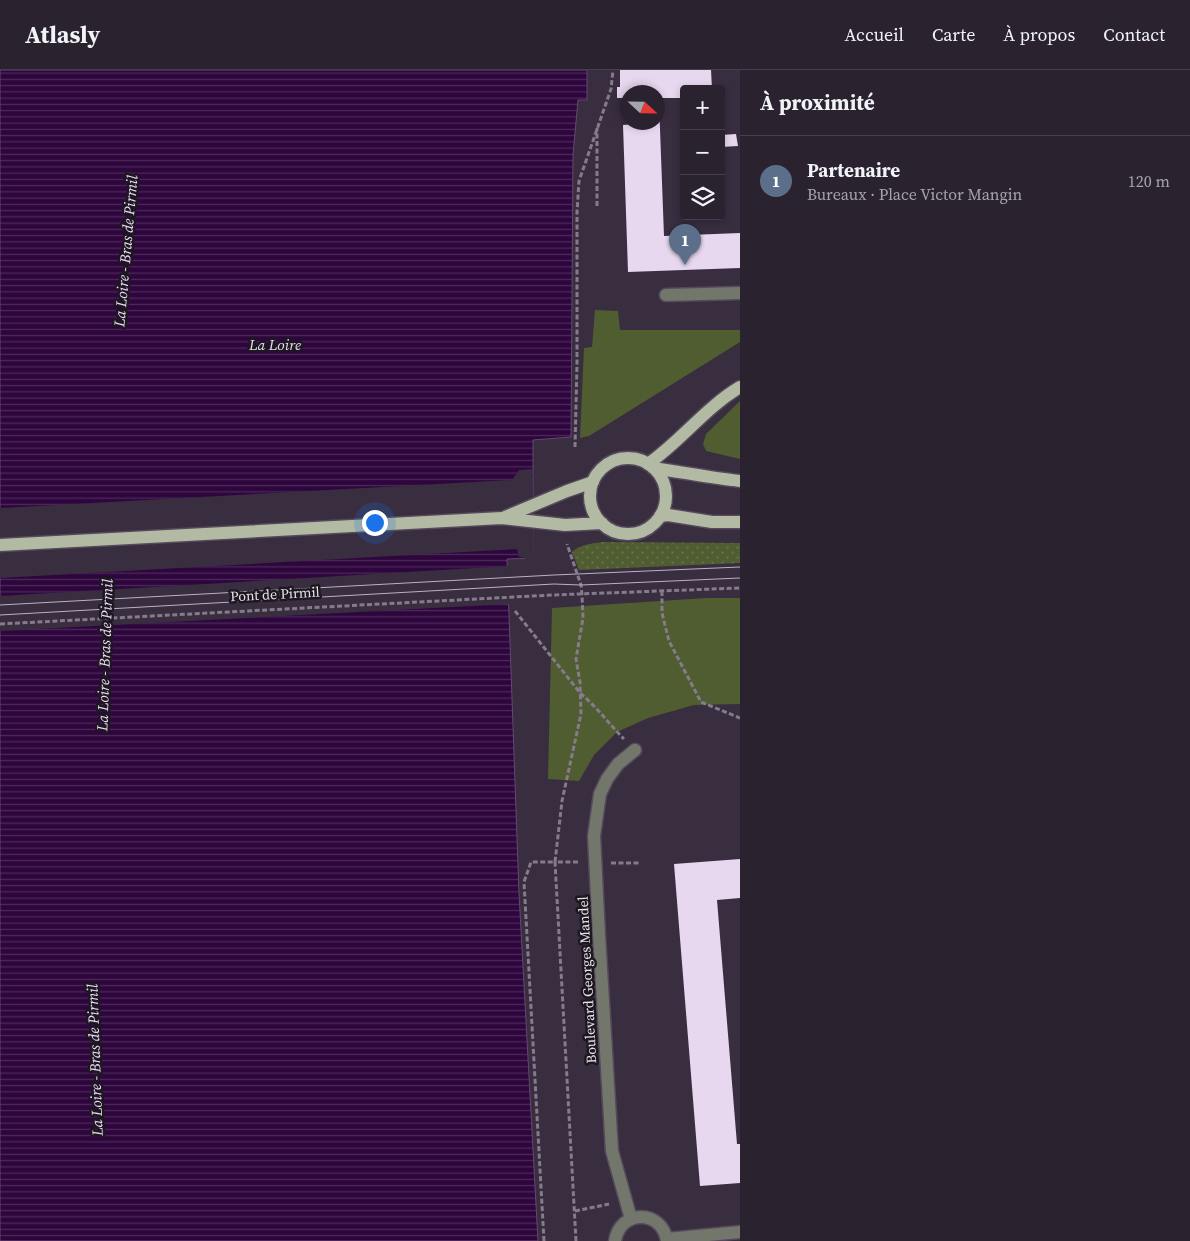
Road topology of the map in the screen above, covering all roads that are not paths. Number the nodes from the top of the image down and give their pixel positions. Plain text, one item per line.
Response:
1 (740, 293) edge
2 (666, 295) dead end
3 (740, 386) edge
4 (651, 466) junction
5 (740, 481) edge
6 (593, 482) junction
7 (660, 516) junction
8 (502, 518) junction
9 (740, 522) edge
10 (602, 523) junction
11 (0, 545) edge
12 (635, 750) road end
13 (631, 1219) junction
14 (740, 1232) edge
15 (667, 1240) edge
16 (615, 1241) edge

1 - 2 street
3 - 4 main road
4 - 5 main road
4 - 6 main road
4 - 7 main road
6 - 8 main road
6 - 10 main road
7 - 9 main road
7 - 10 main road
8 - 10 main road
8 - 11 main road
12 - 13 street, Boulevard Georges Mandel
13 - 15 street
13 - 16 street
14 - 15 street

